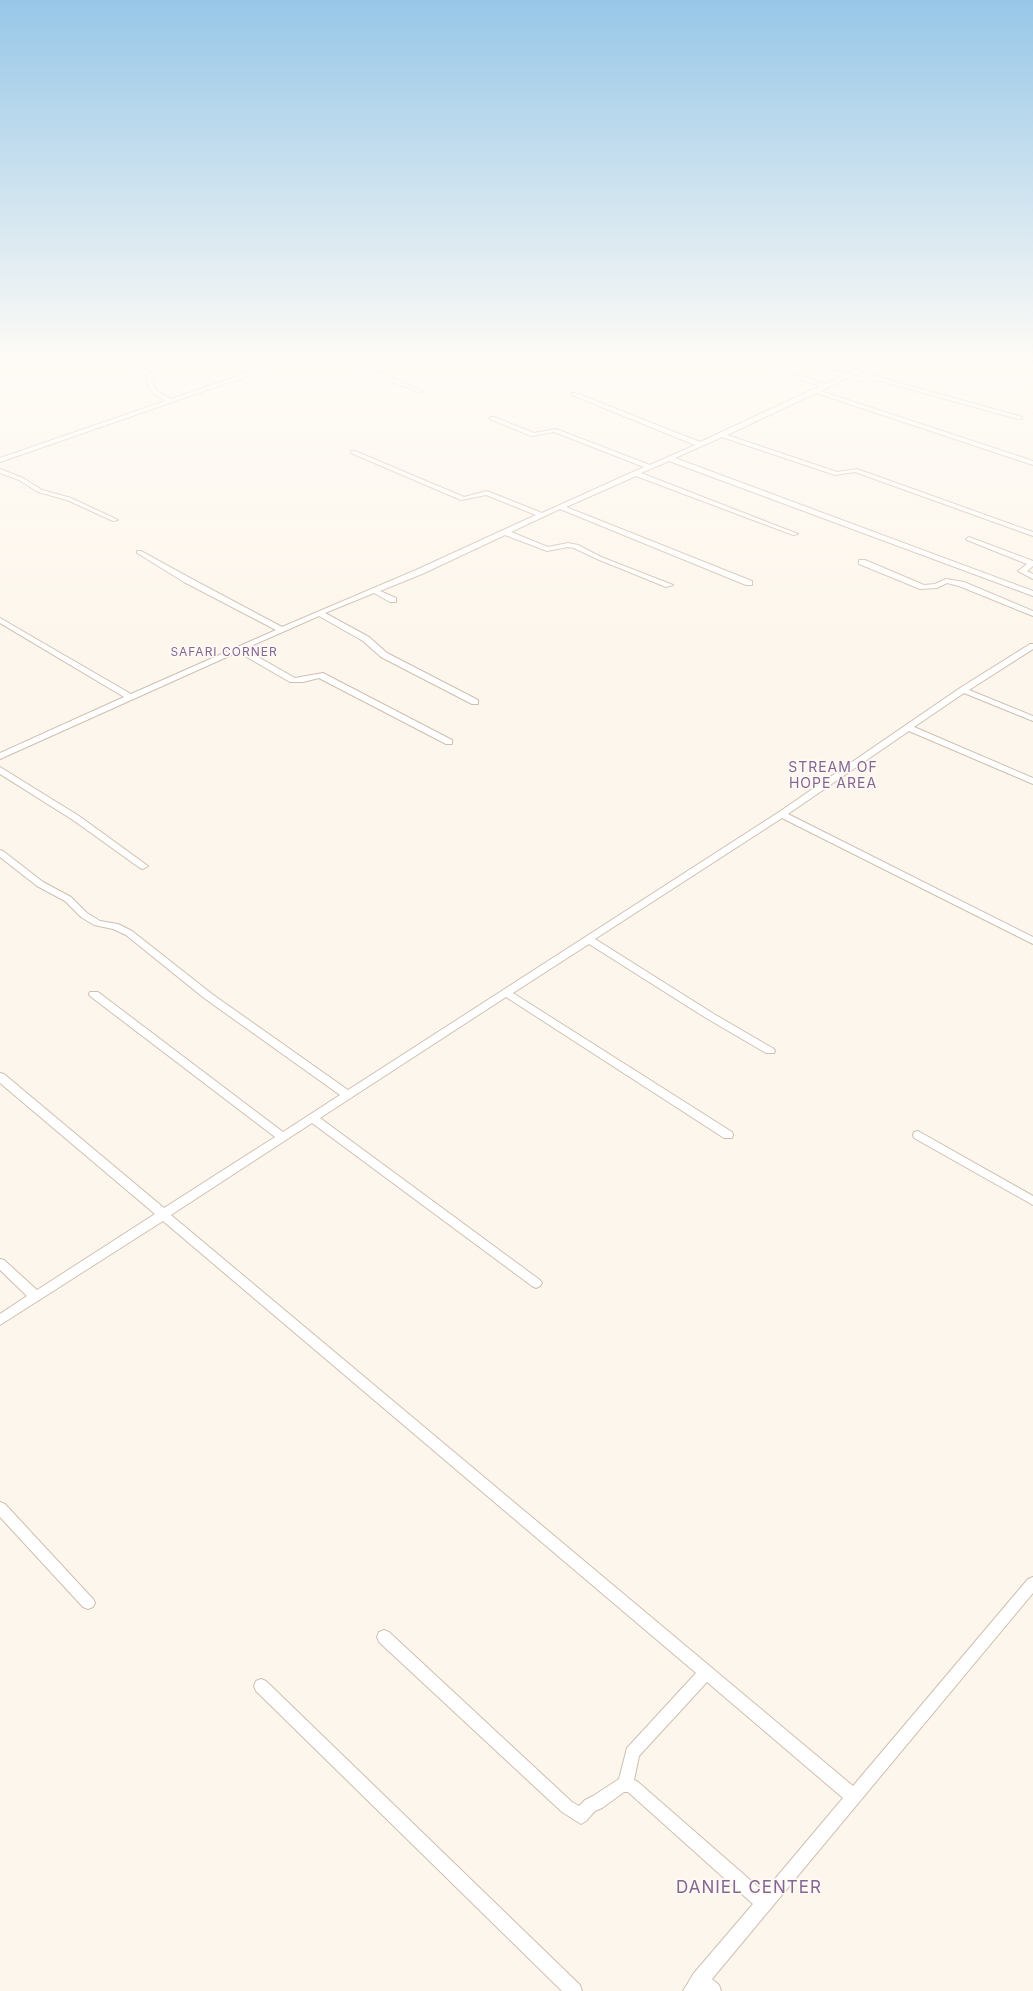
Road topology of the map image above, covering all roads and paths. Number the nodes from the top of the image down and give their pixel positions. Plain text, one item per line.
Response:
1 (15, 455) edge
2 (360, 455) edge
3 (619, 455) edge
4 (678, 455) edge
5 (781, 455) edge
6 (1009, 455) edge
7 (670, 459) junction
8 (0, 460) edge
9 (1033, 463) edge
10 (650, 467) junction
11 (0, 471) edge
12 (634, 473) junction
13 (560, 507) junction
14 (542, 515) junction
15 (115, 520) dead end
16 (505, 532) junction
17 (795, 534) dead end
18 (1033, 534) edge
19 (969, 539) dead end
20 (139, 552) dead end
21 (862, 562) dead end
22 (1033, 577) edge
23 (749, 583) dead end
24 (669, 585) dead end
25 (375, 591) junction
26 (1033, 594) edge
27 (393, 600) dead end
28 (319, 613) junction
29 (1033, 614) edge
30 (0, 620) edge
31 (282, 630) junction
32 (1033, 646) edge
33 (238, 649) junction
34 (963, 690) junction
35 (131, 698) junction
36 (475, 702) dead end
37 (1033, 719) edge
38 (909, 728) junction
39 (449, 742) dead end
40 (0, 756) edge
41 (0, 770) edge
42 (1033, 781) edge
43 (782, 814) junction
44 (0, 853) edge
45 (144, 866) dead end
46 (588, 939) junction
47 (1033, 941) edge
48 (505, 992) junction
49 (94, 994) dead end
50 (770, 1051) dead end
51 (0, 1077) edge
52 (347, 1094) junction
53 (313, 1118) junction
54 (728, 1135) dead end
55 (918, 1135) dead end
56 (282, 1137) junction
57 (1033, 1201) edge
58 (162, 1214) junction
59 (0, 1263) edge
60 (536, 1283) dead end
61 (36, 1297) junction
62 (0, 1320) edge
63 (0, 1508) edge
64 (1033, 1584) edge
65 (88, 1603) dead end
66 (384, 1637) dead end
67 (706, 1673) junction
68 (262, 1686) dead end
69 (626, 1784) junction
70 (853, 1796) junction
71 (764, 1902) junction
72 (695, 1985) edge
73 (574, 1991) edge
74 (713, 1991) edge

1 - 8 street
2 - 14 street
3 - 10 street
4 - 7 street
5 - 18 street
6 - 9 street
7 - 10 street
7 - 26 street
10 - 12 street
11 - 15 street
12 - 13 street
12 - 17 street
13 - 14 street
13 - 23 street
14 - 16 street
16 - 24 street
16 - 25 street
19 - 22 street
20 - 31 street
21 - 29 street
25 - 27 street
25 - 28 street
28 - 31 street
28 - 36 street
30 - 35 street
31 - 33 street
32 - 34 street
33 - 35 street
33 - 39 street
34 - 37 street
34 - 38 street
35 - 40 street
38 - 42 street
38 - 43 street
41 - 45 street
43 - 46 street
43 - 47 street
44 - 52 street
46 - 48 street
46 - 50 street
48 - 52 street
48 - 54 street
49 - 56 street
51 - 58 street
52 - 53 street
53 - 56 street
53 - 60 street
55 - 57 street
56 - 58 street
58 - 61 street
58 - 67 street
59 - 61 street
61 - 62 street
63 - 65 street
64 - 70 street
66 - 69 street
67 - 69 street
67 - 70 street
68 - 73 street
69 - 71 street
70 - 71 street
71 - 72 street
72 - 74 street

